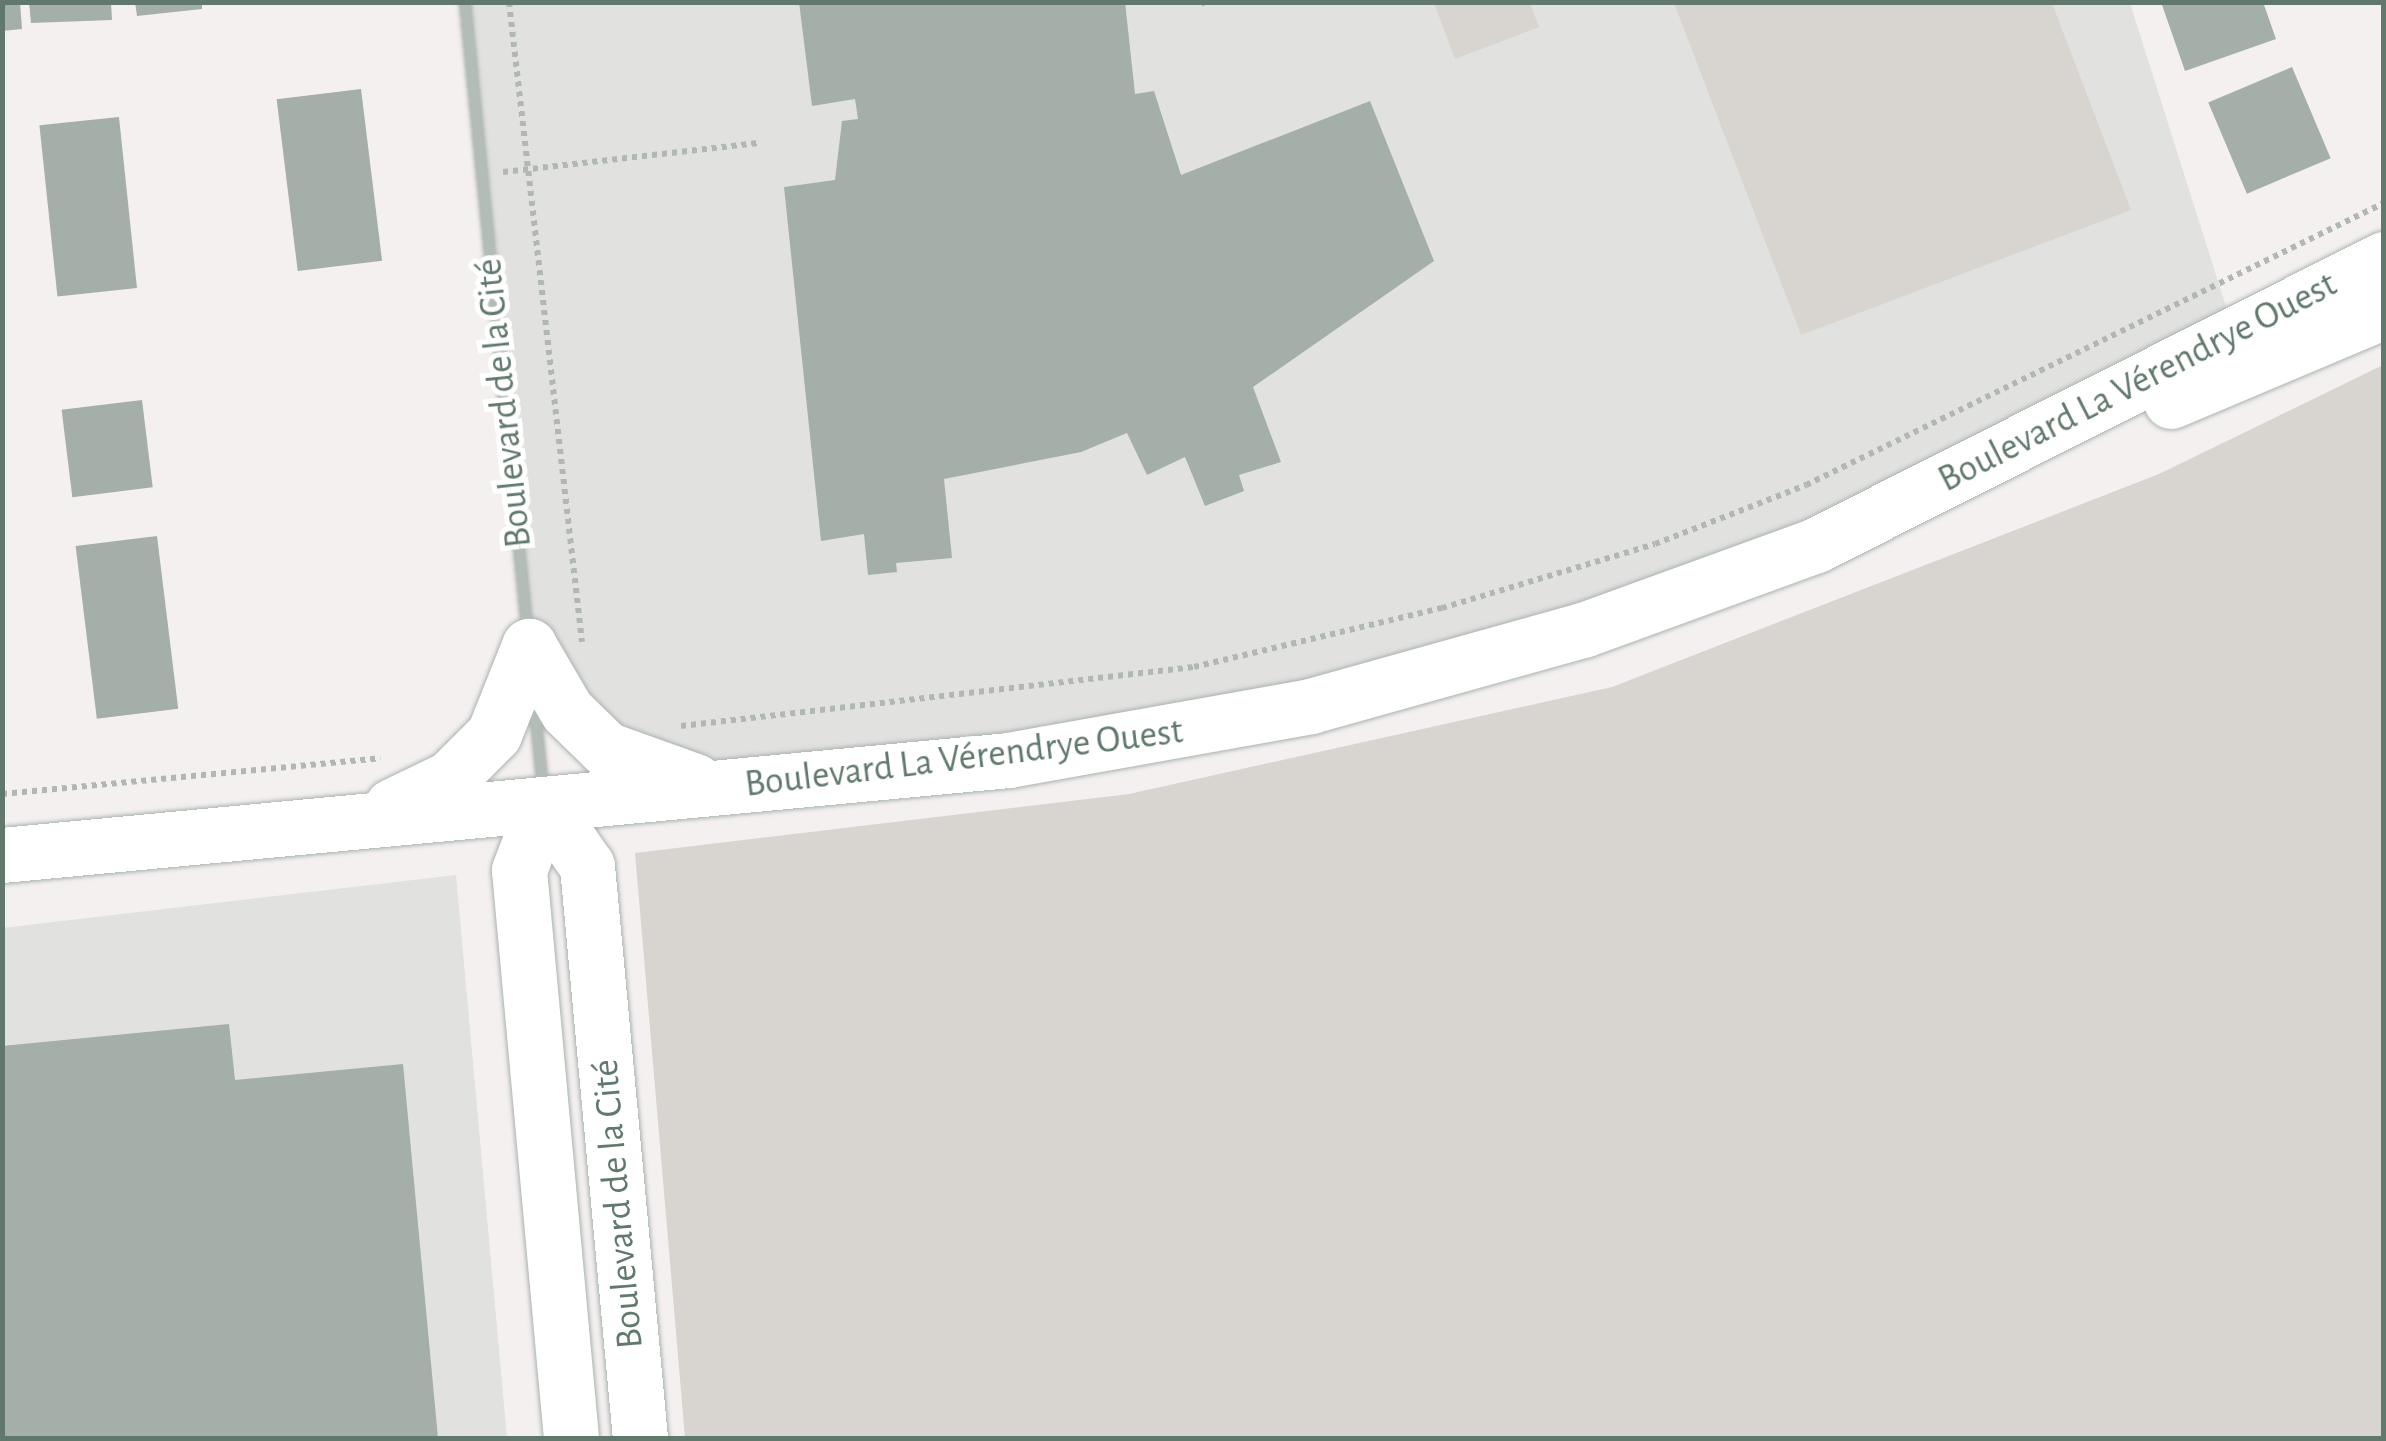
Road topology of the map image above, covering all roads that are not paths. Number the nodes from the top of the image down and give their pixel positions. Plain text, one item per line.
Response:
1 (465, 2) edge
2 (2384, 259) edge
3 (2384, 312) edge
4 (1893, 508) junction
5 (529, 646) junction
6 (728, 787) junction
7 (544, 804) junction
8 (356, 822) junction
9 (2, 855) edge
10 (571, 1438) edge
11 (640, 1438) edge

1 - 5 street, Boulevard de la Cité
2 - 4 main road, Boulevard La Vérendrye Ouest
3 - 4 main road, Boulevard La Vérendrye Ouest
4 - 6 main road, Boulevard La Vérendrye Ouest
5 - 6 main road
5 - 7 street, Boulevard de la Cité
5 - 8 main road
6 - 7 main road, Boulevard La Vérendrye Ouest
7 - 8 main road, Boulevard La Vérendrye Ouest
7 - 10 main road, Boulevard de la Cité
7 - 11 main road, Boulevard de la Cité
8 - 9 main road, Boulevard La Vérendrye Ouest

